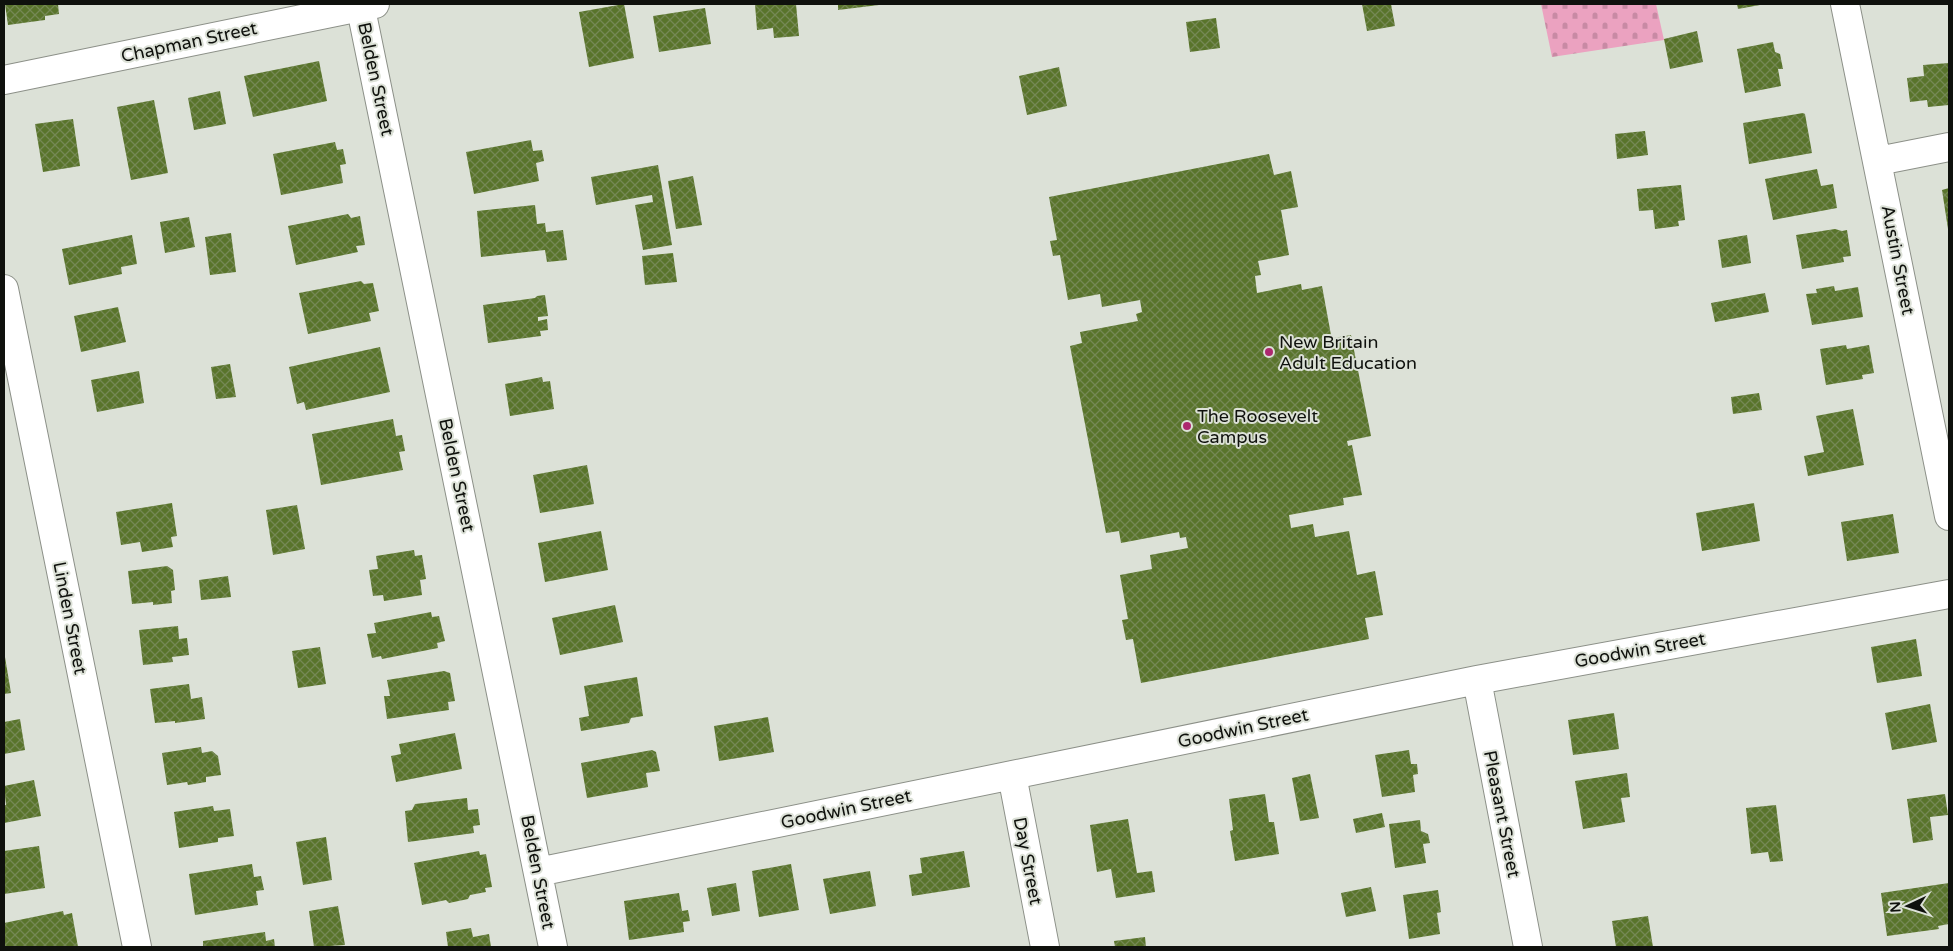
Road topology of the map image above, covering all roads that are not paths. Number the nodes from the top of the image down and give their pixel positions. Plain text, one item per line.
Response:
1 (1845, 4) edge
2 (365, 5) edge
3 (4, 80) edge
4 (1949, 147) edge
5 (1878, 161) junction
6 (4, 289) edge
7 (1946, 482) edge
8 (1949, 516) edge
9 (1949, 594) edge
10 (1476, 680) junction
11 (1012, 775) junction
12 (538, 872) junction
13 (137, 947) edge
14 (553, 947) edge
15 (1045, 947) edge
16 (1528, 947) edge

1 - 5 street, Austin Street
2 - 3 street, Chapman Street
2 - 12 street, Belden Street
4 - 5 street
5 - 7 street, Austin Street
6 - 13 street, Linden Street
7 - 8 street, Austin Street
9 - 10 street, Goodwin Street
10 - 11 street, Goodwin Street
10 - 16 street, Pleasant Street
11 - 12 street, Goodwin Street
11 - 15 street, Day Street
12 - 14 street, Belden Street

